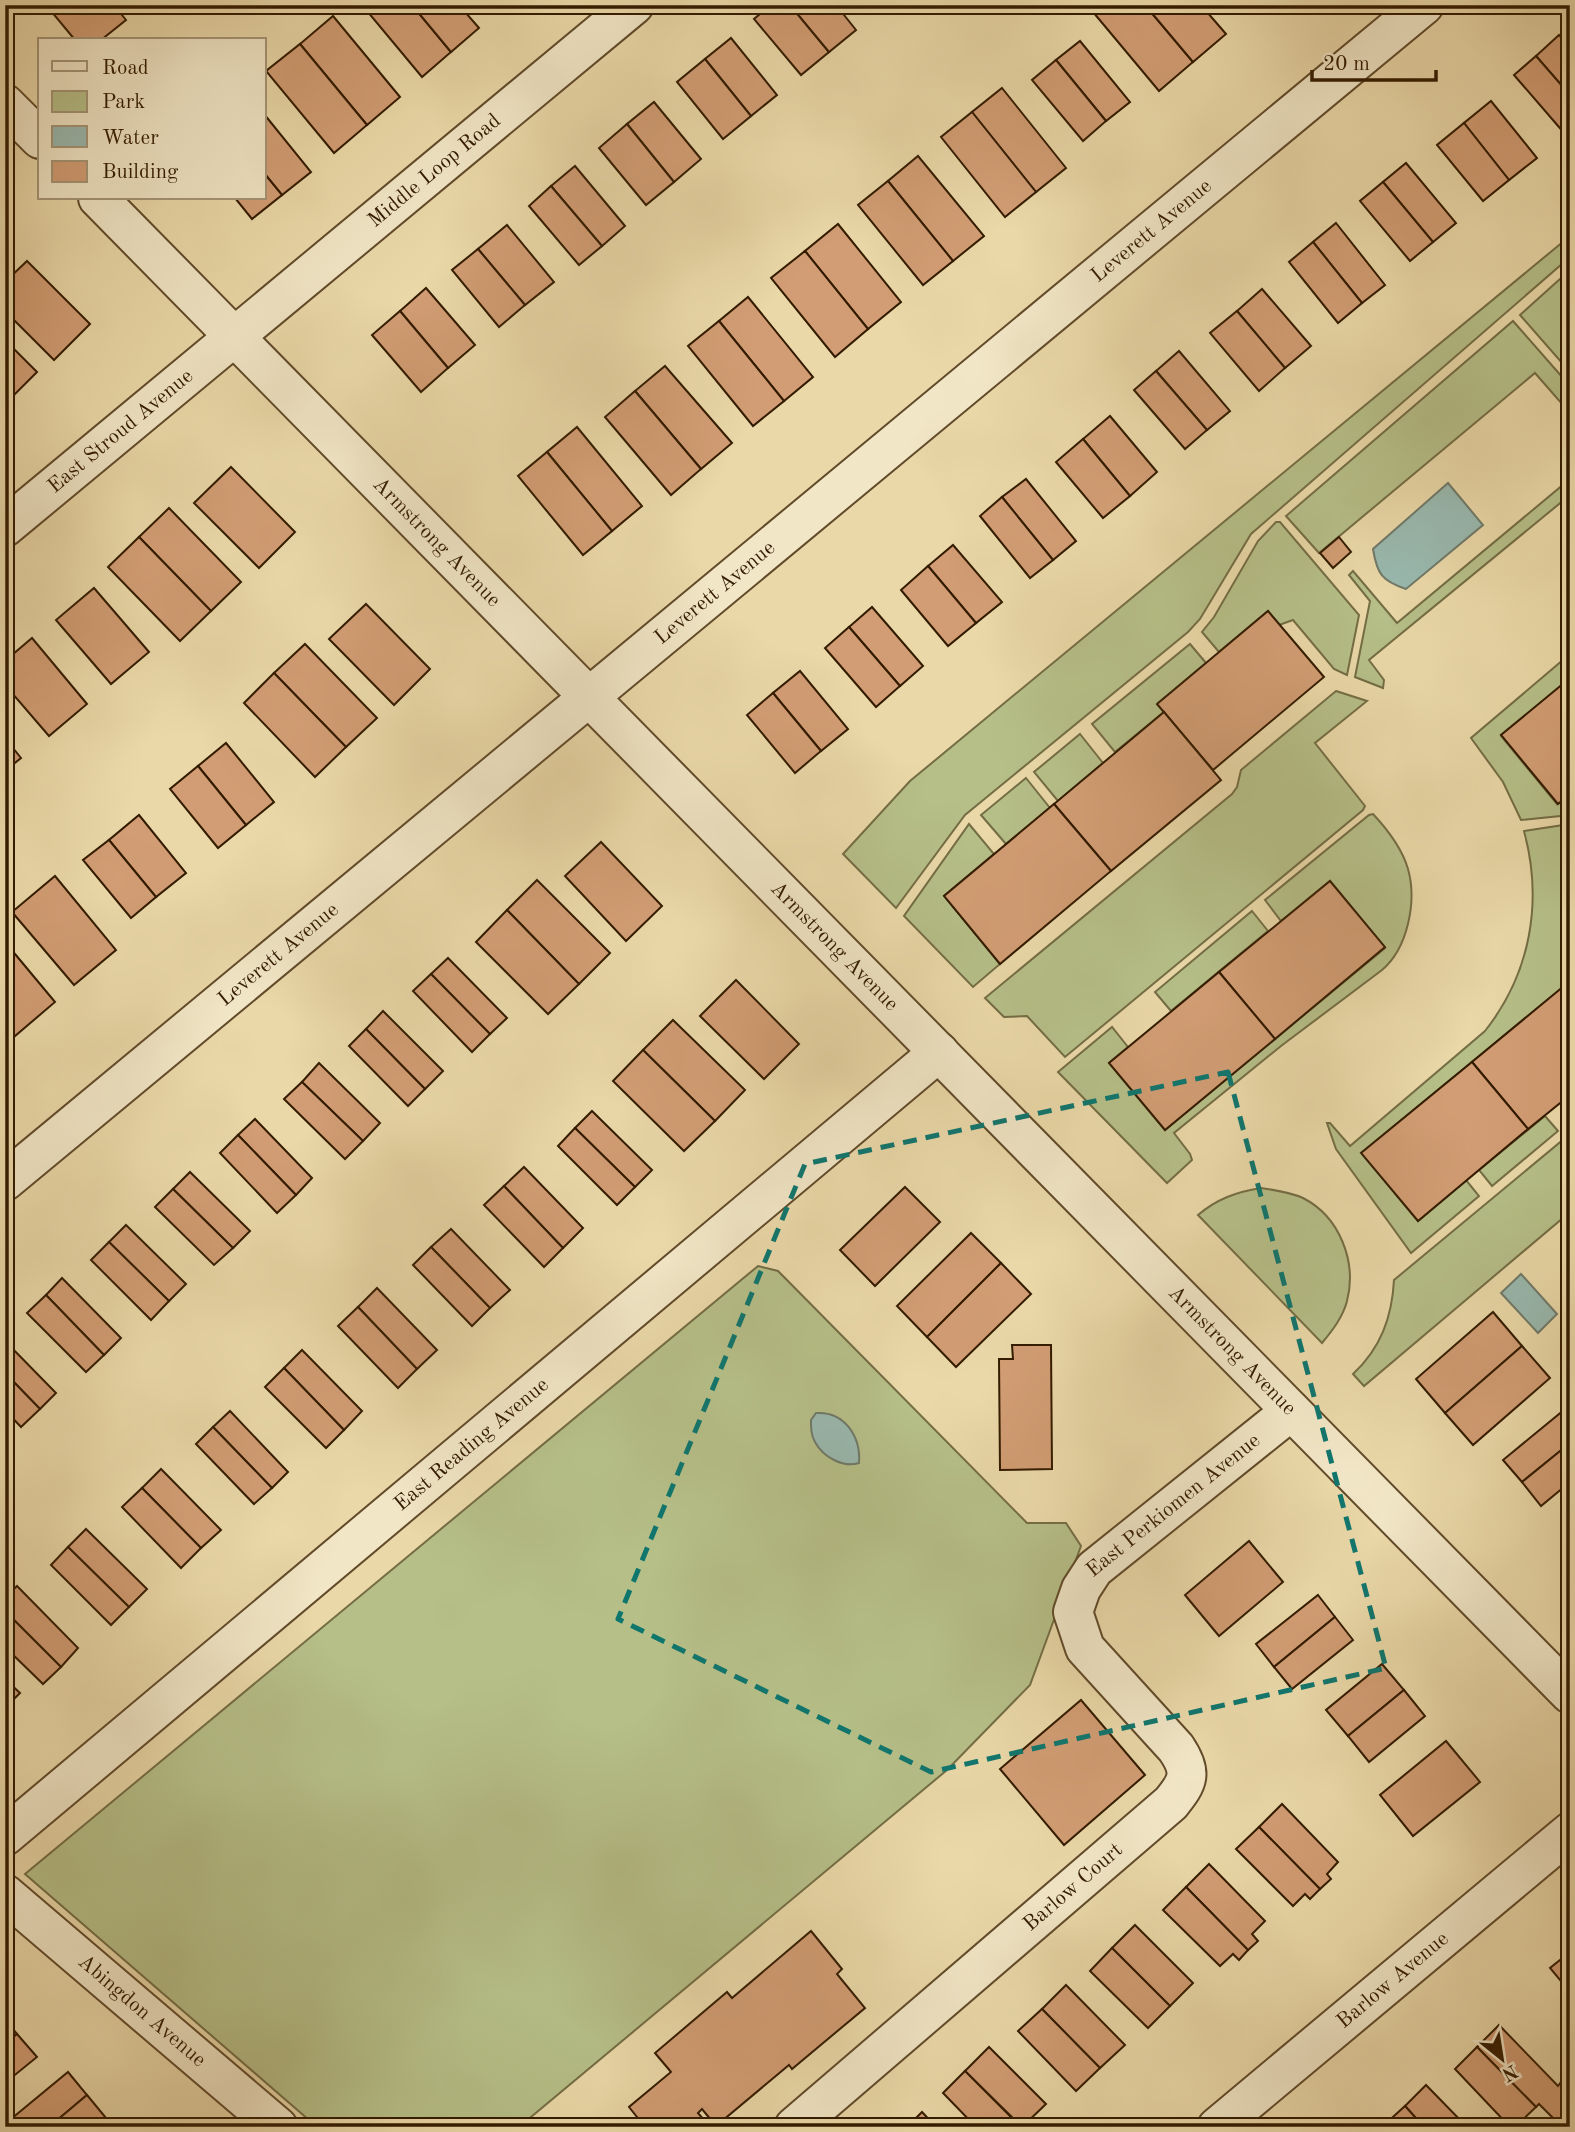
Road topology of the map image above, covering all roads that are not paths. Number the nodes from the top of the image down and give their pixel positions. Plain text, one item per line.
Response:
1 (634, 5) edge
2 (1424, 5) edge
3 (5, 104) edge
4 (38, 137) edge
5 (100, 200) edge
6 (236, 337) junction
7 (5, 527) edge
8 (589, 697) junction
9 (939, 1052) junction
10 (5, 1181) edge
11 (1291, 1411) junction
12 (1073, 1612) joint
13 (1570, 1694) edge
14 (1570, 1832) edge
15 (5, 1836) edge
16 (5, 1894) edge
17 (278, 2127) edge
18 (794, 2127) edge
19 (1217, 2127) edge

1 - 6 street, Middle Loop Road
2 - 8 street, Leverett Avenue
3 - 4 street
5 - 6 street, Armstrong Avenue
6 - 7 street, East Stroud Avenue
6 - 8 street, Armstrong Avenue
8 - 9 street, Armstrong Avenue
8 - 10 street, Leverett Avenue
9 - 11 street, Armstrong Avenue
9 - 15 street, East Reading Avenue
11 - 12 street, East Perkiomen Avenue
11 - 13 street, Armstrong Avenue
12 - 18 street, Barlow Court
14 - 19 street, Barlow Avenue
16 - 17 street, Abingdon Avenue

